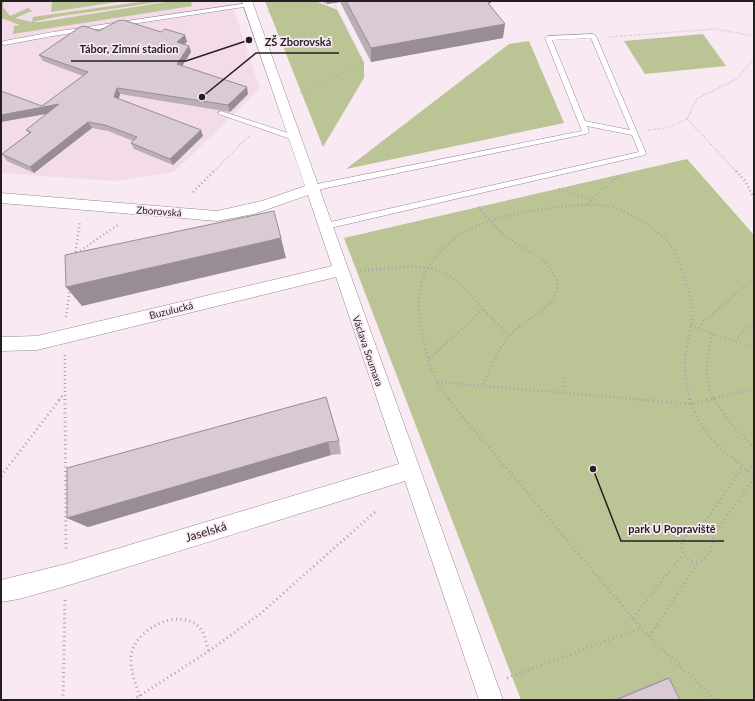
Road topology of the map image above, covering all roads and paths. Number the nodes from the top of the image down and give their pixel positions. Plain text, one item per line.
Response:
1 (289, 1) edge
2 (316, 1) edge
3 (248, 3) edge
4 (334, 3) dead end
5 (337, 10) junction
6 (268, 12) dead end
7 (754, 36) edge
8 (606, 38) dead end
9 (4, 43) dead end
10 (754, 58) edge
11 (300, 93) dead end
12 (221, 113) edge
13 (687, 119) junction
14 (583, 123) junction
15 (634, 133) junction
16 (250, 134) dead end
17 (295, 138) junction
18 (620, 175) dead end
19 (312, 188) junction
20 (558, 189) dead end
21 (193, 192) dead end
22 (1, 198) edge
23 (754, 198) edge
24 (591, 200) junction
25 (587, 204) junction
26 (83, 205) junction
27 (478, 207) dead end
28 (489, 221) junction
29 (326, 226) junction
30 (74, 262) edge
31 (428, 267) junction
32 (340, 272) junction
33 (754, 279) edge
34 (71, 284) edge
35 (483, 309) junction
36 (65, 320) dead end
37 (692, 325) junction
38 (754, 325) edge
39 (699, 328) junction
40 (712, 334) junction
41 (510, 336) junction
42 (735, 341) junction
43 (1, 344) edge
44 (754, 347) edge
45 (65, 348) dead end
46 (429, 359) junction
47 (564, 378) dead end
48 (438, 382) junction
49 (483, 385) junction
50 (754, 389) edge
51 (566, 393) junction
52 (65, 394) junction
53 (714, 398) junction
54 (691, 404) junction
55 (754, 448) edge
56 (754, 462) edge
57 (742, 467) junction
58 (410, 470) junction
59 (747, 471) junction
60 (1, 476) edge
61 (754, 477) edge
62 (375, 512) dead end
63 (703, 525) junction
64 (714, 534) junction
65 (683, 554) junction
66 (66, 558) dead end
67 (698, 563) junction
68 (1, 591) edge
69 (65, 592) dead end
70 (632, 618) junction
71 (641, 628) junction
72 (650, 636) junction
73 (209, 652) junction
74 (488, 692) edge
75 (140, 696) junction
76 (63, 700) edge
77 (133, 700) edge
78 (715, 700) edge

1 - 6 path
2 - 5 path
3 - 9 lane
3 - 17 street, Václava Soumara
4 - 5 path
5 - 11 path
7 - 8 path
10 - 13 path
12 - 17 lane
13 - 15 path
13 - 23 path
14 - 15 lane
14 - 15 lane
14 - 19 lane
15 - 29 lane
16 - 21 path
17 - 19 street, Václava Soumara
18 - 24 path
19 - 26 street, Zborovská
19 - 29 street, Václava Soumara
20 - 24 path
22 - 26 street, Zborovská
24 - 25 path
25 - 28 path
25 - 37 path
26 - 30 path
27 - 28 path
28 - 31 path
28 - 41 path
29 - 32 street, Václava Soumara
31 - 32 path
31 - 35 path
31 - 46 path
32 - 43 street, Buzulucká
32 - 58 street, Václava Soumara
33 - 39 path
34 - 36 path
35 - 41 path
35 - 46 path
37 - 39 path
37 - 54 path
38 - 42 path
39 - 40 path
40 - 42 path
40 - 53 path
41 - 49 path
42 - 44 path
45 - 52 path
46 - 48 path
47 - 51 path
48 - 49 path
48 - 70 path
49 - 51 path
50 - 53 path
51 - 54 path
52 - 60 path
52 - 66 path
53 - 54 path
53 - 55 path
54 - 57 path
56 - 59 path
57 - 59 path
57 - 63 path
58 - 68 street, Jaselská
58 - 74 street, Václava Soumara
59 - 61 path
61 - 64 path
62 - 73 path
63 - 64 path
63 - 65 path
64 - 67 path
65 - 67 path
65 - 70 path
67 - 72 path
69 - 76 path
70 - 71 path
71 - 72 path
71 - 74 path
72 - 78 path
73 - 75 path
73 - 75 path
75 - 77 path

